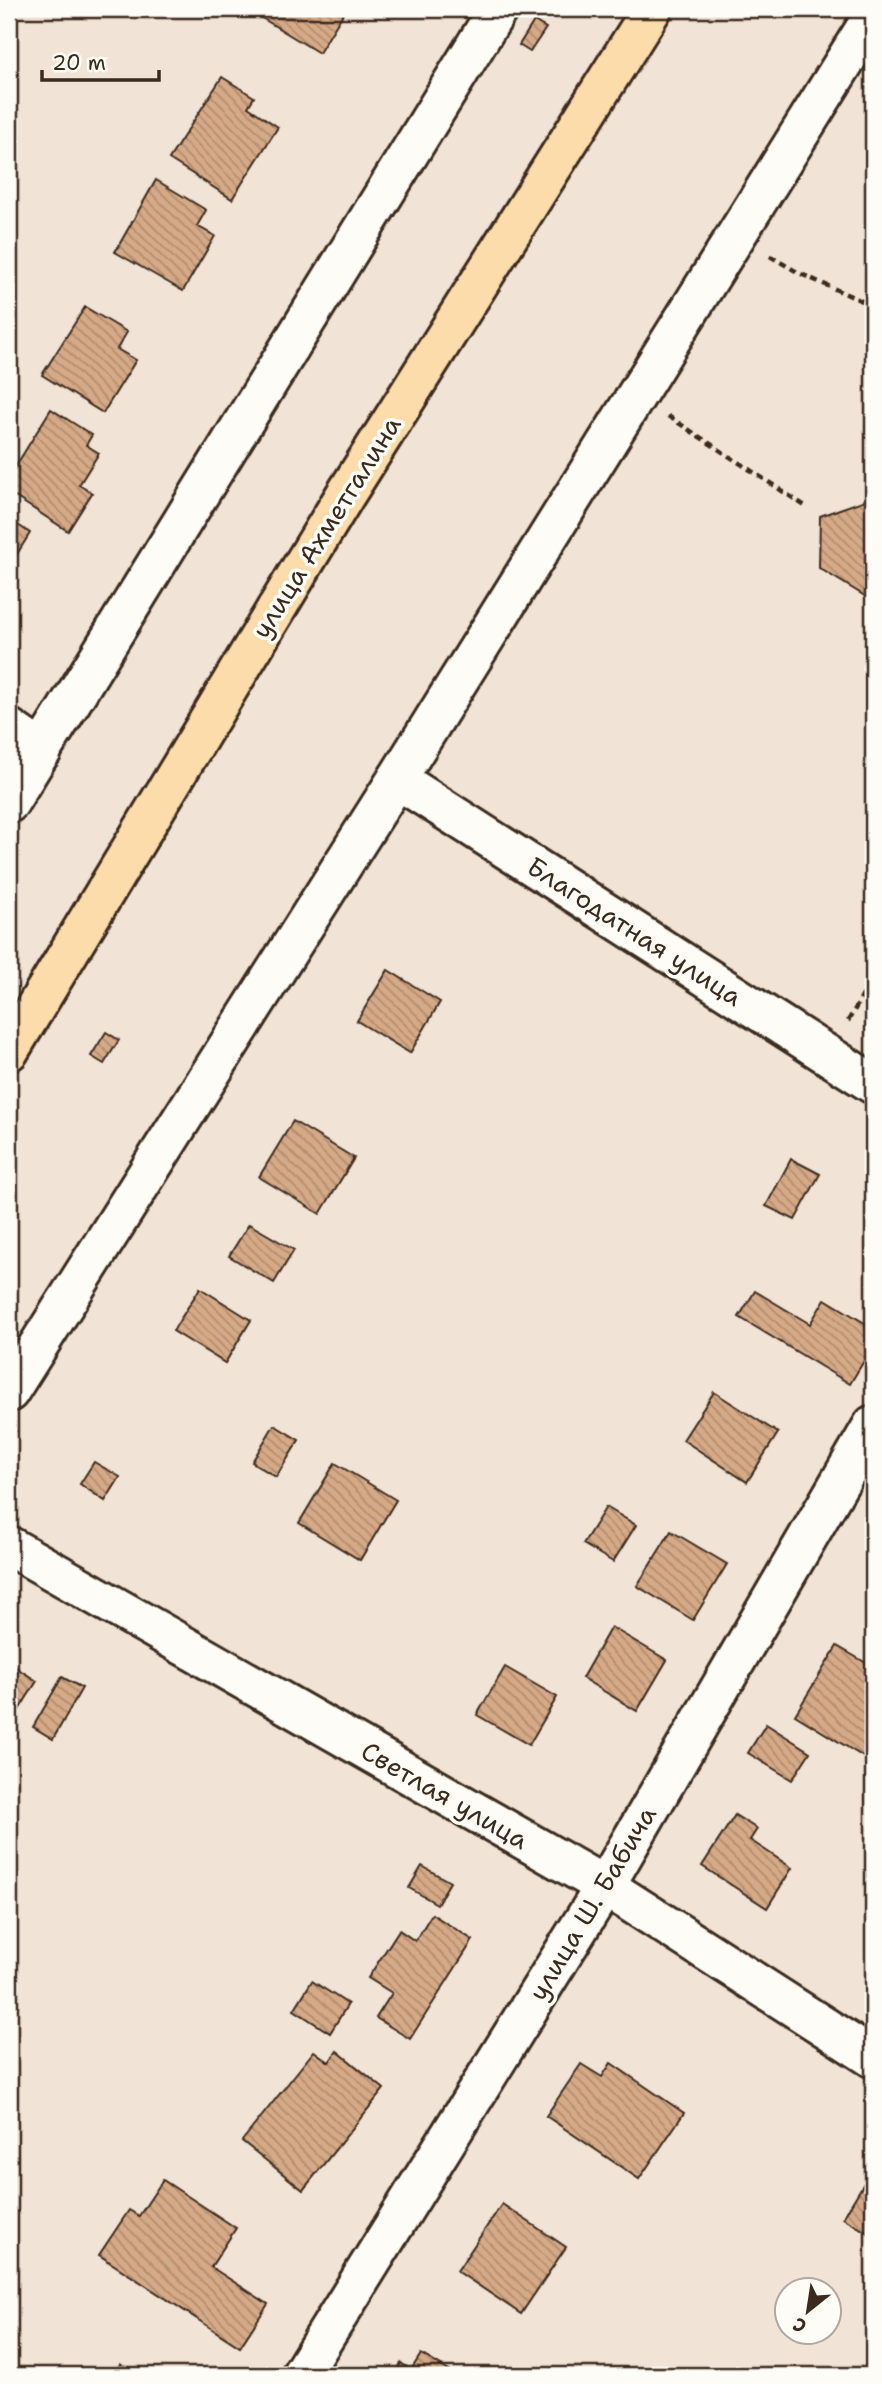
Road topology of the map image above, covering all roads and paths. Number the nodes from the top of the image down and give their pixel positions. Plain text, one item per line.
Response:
1 (498, 9) edge
2 (652, 9) edge
3 (873, 16) edge
4 (736, 237) junction
5 (873, 306) edge
6 (666, 414) dead end
7 (805, 506) dead end
8 (9, 728) edge
9 (42, 751) junction
10 (397, 779) junction
11 (9, 803) edge
12 (873, 978) edge
13 (9, 1051) edge
14 (828, 1055) junction
15 (873, 1084) edge
16 (9, 1392) edge
17 (873, 1424) edge
18 (9, 1546) edge
19 (605, 1886) junction
20 (873, 2059) edge
21 (300, 2375) edge

1 - 9 street
2 - 13 main road, улица Ахметгалина
3 - 4 street
4 - 5 path
4 - 10 street
6 - 7 path
8 - 9 street
9 - 11 street
10 - 14 street, Благодатная улица
10 - 16 street
12 - 14 path
14 - 15 street, Благодатная улица
17 - 19 street, улица Ш. Бабича
18 - 19 street, Светлая улица
19 - 20 street, Светлая улица
19 - 21 street, улица Ш. Бабича

